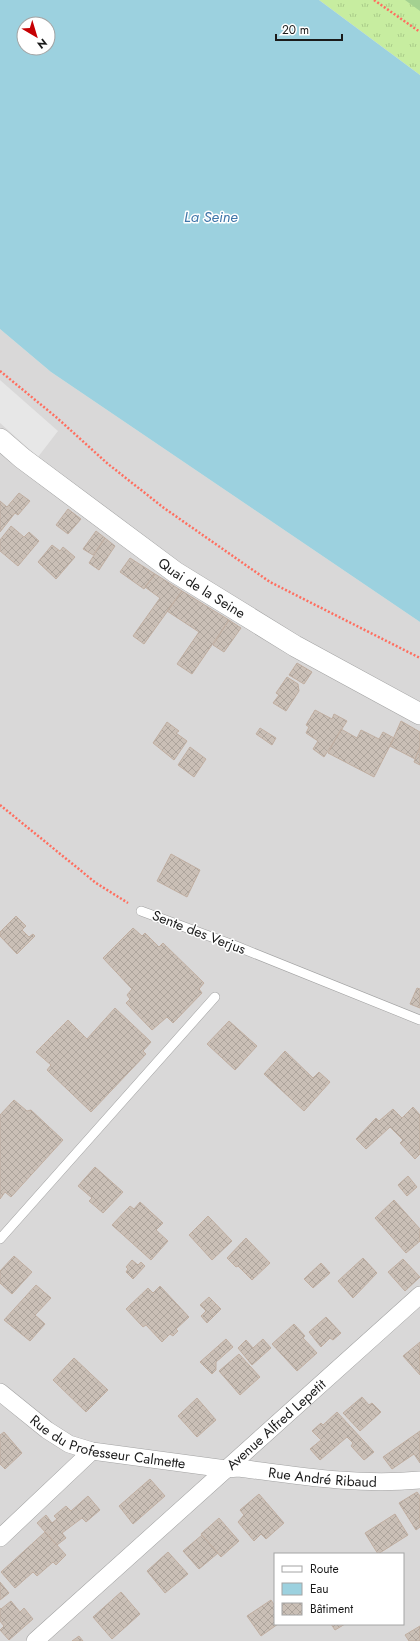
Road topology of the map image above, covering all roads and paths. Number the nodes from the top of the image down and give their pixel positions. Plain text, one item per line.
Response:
1 (374, 0) edge
2 (420, 32) edge
3 (0, 371) edge
4 (0, 439) edge
5 (420, 658) edge
6 (420, 714) edge
7 (0, 805) edge
8 (141, 911) joint
9 (215, 997) dead end
10 (420, 1020) edge
11 (0, 1239) edge
12 (420, 1295) edge
13 (0, 1392) edge
14 (92, 1451) junction
15 (226, 1469) junction
16 (420, 1480) edge
17 (0, 1538) edge
18 (35, 1641) edge

1 - 2 path
3 - 5 path
4 - 6 street, Quai de la Seine
7 - 8 path, Sente des Verjus
8 - 10 lane, Sente des Verjus
9 - 11 lane
12 - 15 street, Avenue Alfred Lepetit
13 - 14 street, Rue du Professeur Calmette
14 - 15 street, Rue du Professeur Calmette
14 - 17 street
15 - 16 street, Rue André Ribaud
15 - 18 street, Avenue Alfred Lepetit

